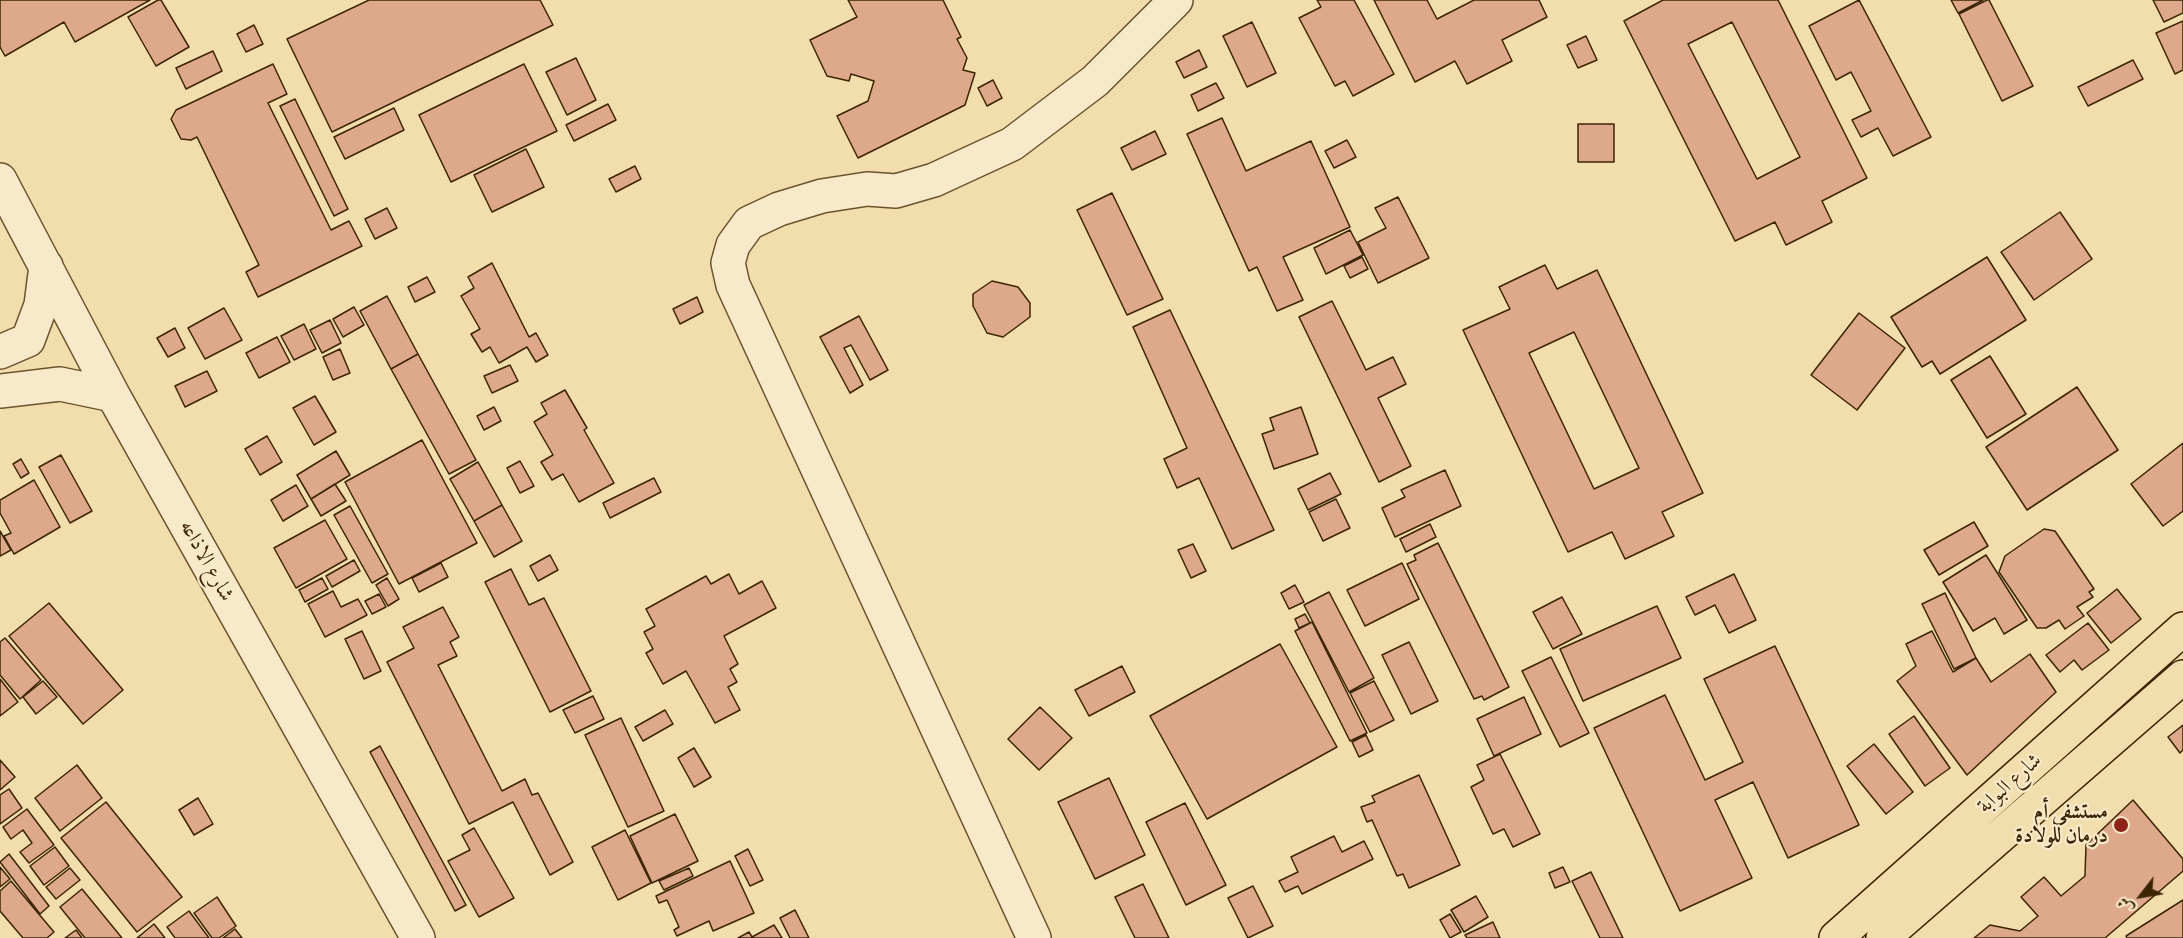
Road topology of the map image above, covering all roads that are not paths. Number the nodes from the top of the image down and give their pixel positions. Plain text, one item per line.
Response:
1 (1176, 0) edge
2 (0, 180) edge
3 (46, 267) junction
4 (0, 352) edge
5 (0, 391) edge
6 (112, 395) junction
7 (2183, 629) edge
8 (2183, 677) edge
9 (1848, 934) edge
10 (418, 938) edge
11 (1034, 938) edge
12 (1883, 938) edge

1 - 11 street
2 - 3 street, شارع الاذاعه
3 - 4 street
3 - 6 street, شارع الاذاعه
5 - 6 street
6 - 10 street, شارع الاذاعه
7 - 9 main road, شارع البوابة
8 - 12 main road, شارع البوابة

